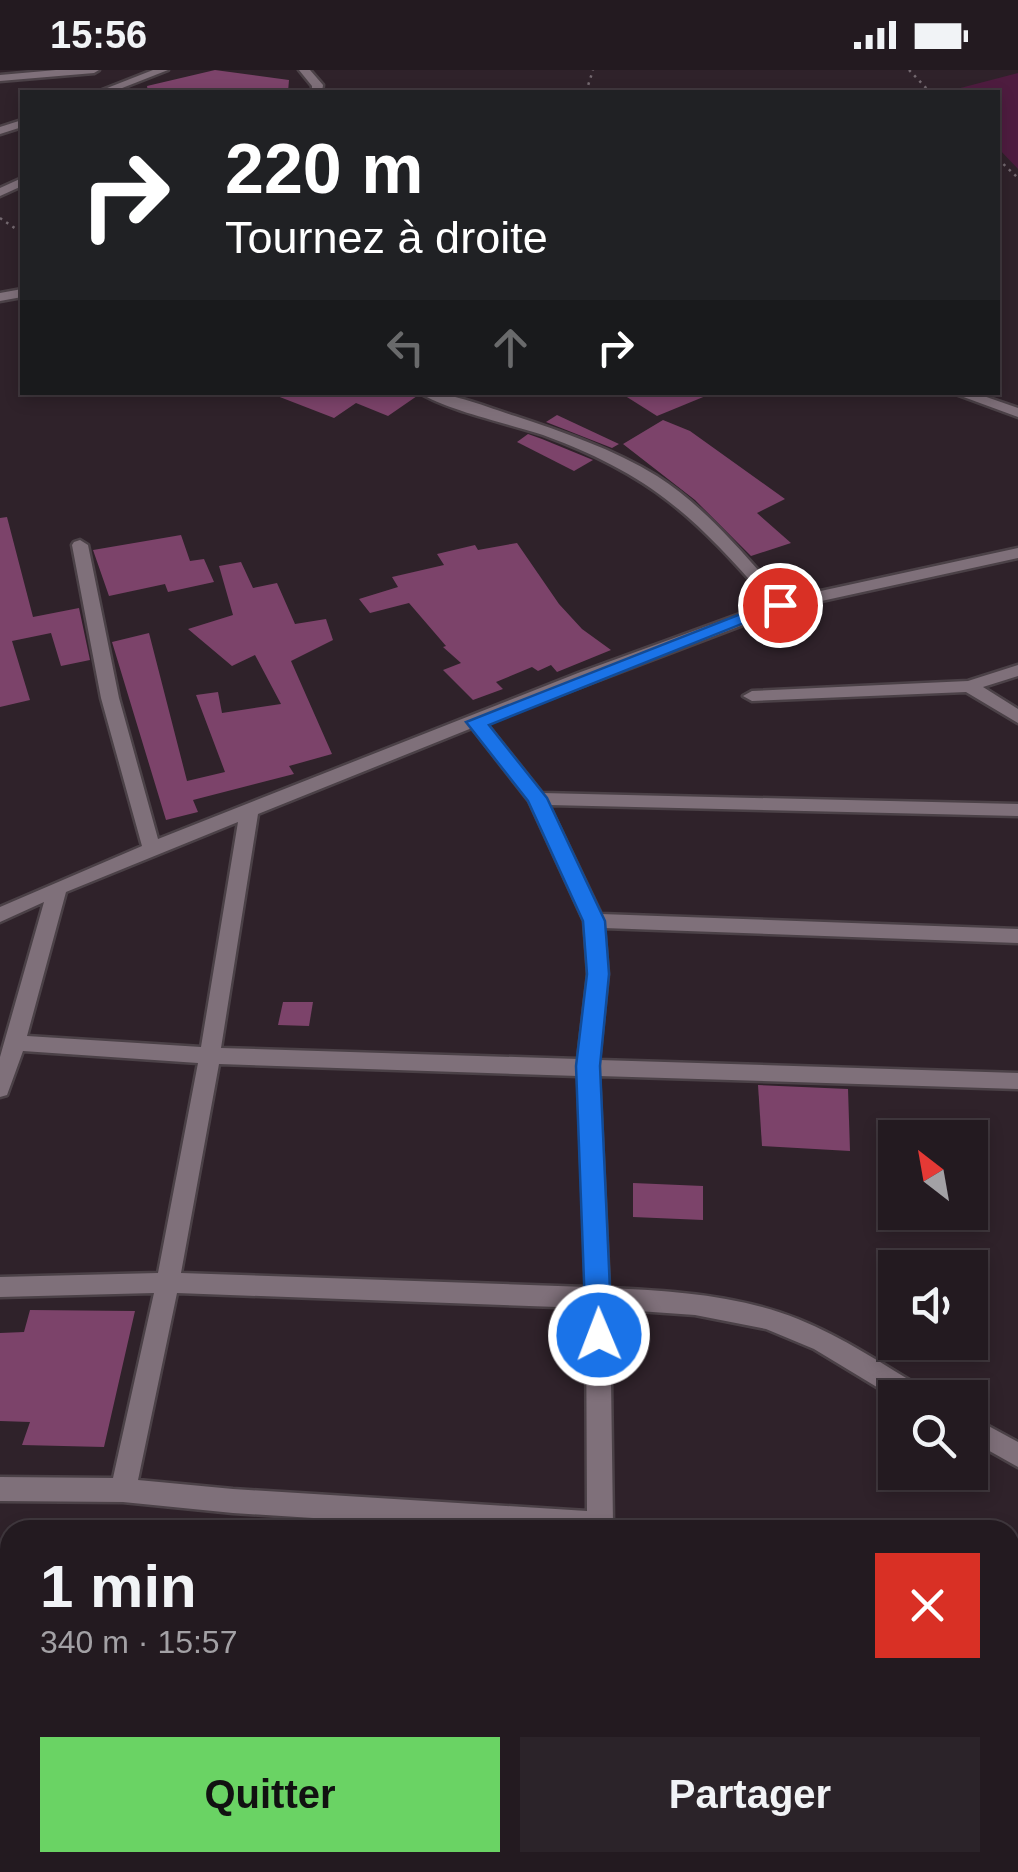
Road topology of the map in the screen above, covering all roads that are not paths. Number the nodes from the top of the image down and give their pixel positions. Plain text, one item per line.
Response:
1 (94, 70) edge
2 (163, 70) edge
3 (304, 70) edge
4 (0, 78) edge
5 (108, 90) edge
6 (317, 90) edge
7 (433, 395) edge
8 (966, 395) edge
9 (1018, 413) edge
10 (80, 544) dead end
11 (1018, 553) edge
12 (780, 605) junction
13 (1018, 670) edge
14 (969, 686) junction
15 (752, 696) dead end
16 (1018, 717) edge
17 (476, 722) junction
18 (537, 798) junction
19 (1018, 810) edge
20 (249, 812) junction
21 (152, 850) junction
22 (58, 888) junction
23 (5, 906) edge
24 (594, 921) junction
25 (1018, 936) edge
26 (15, 1043) junction
27 (211, 1056) junction
28 (588, 1066) junction
29 (1018, 1081) edge
30 (0, 1089) edge
31 (169, 1283) junction
32 (0, 1287) edge
33 (598, 1298) junction
34 (885, 1380) edge
35 (988, 1438) edge
36 (1018, 1454) edge
37 (0, 1489) edge
38 (122, 1490) junction
39 (510, 1520) edge
40 (600, 1520) edge

1 - 4 street
2 - 5 street
3 - 6 street
7 - 12 street
8 - 9 street
10 - 21 street
11 - 12 street
12 - 17 street
13 - 14 street
14 - 15 street
14 - 16 street
17 - 18 street
17 - 20 street
18 - 19 street
18 - 24 street
20 - 21 street
20 - 27 street
21 - 22 street
22 - 23 street
22 - 26 street
24 - 25 street
24 - 28 street
26 - 27 street
26 - 30 street
27 - 28 street
27 - 31 street
28 - 29 street
28 - 33 street
31 - 32 street
31 - 33 street
31 - 38 street
33 - 34 street
33 - 40 street
35 - 36 street
37 - 38 street
38 - 39 street

